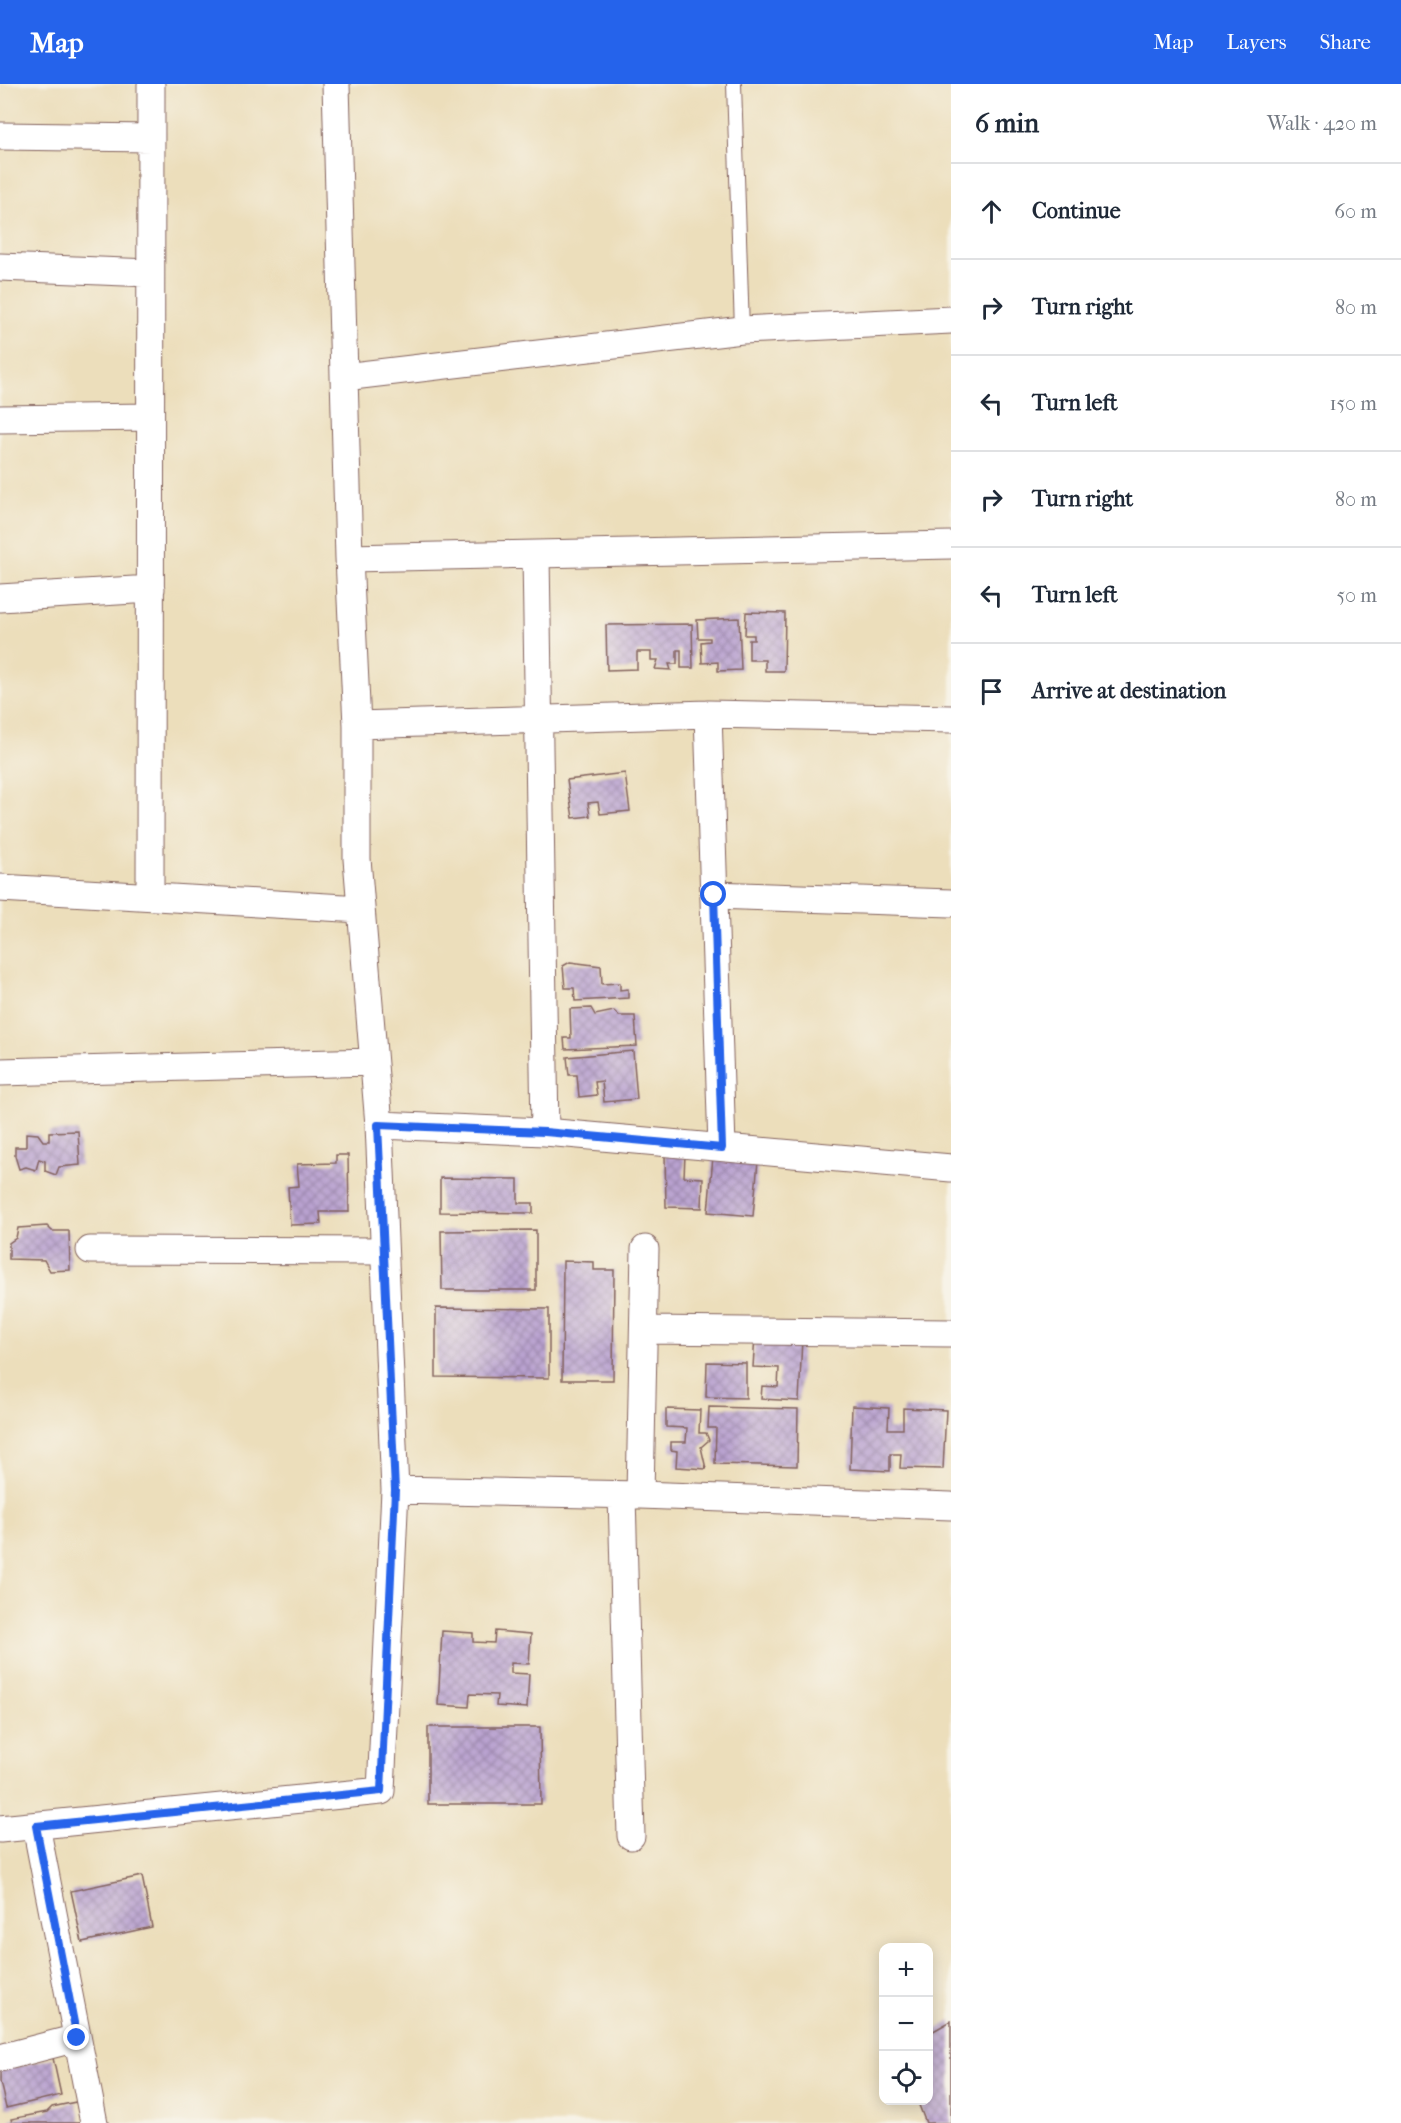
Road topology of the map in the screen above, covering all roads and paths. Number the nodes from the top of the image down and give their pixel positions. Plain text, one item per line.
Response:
1 (152, 84) edge
2 (336, 84) edge
3 (734, 84) edge
4 (0, 136) edge
5 (151, 138) junction
6 (0, 267) edge
7 (150, 273) junction
8 (951, 320) edge
9 (742, 330) junction
10 (344, 377) junction
11 (149, 417) junction
12 (0, 419) edge
13 (951, 545) edge
14 (536, 555) junction
15 (349, 558) junction
16 (151, 589) junction
17 (0, 598) edge
18 (708, 714) junction
19 (539, 719) junction
20 (951, 719) edge
21 (357, 724) junction
22 (0, 888) edge
23 (714, 895) junction
24 (150, 896) junction
25 (951, 903) edge
26 (361, 909) junction
27 (372, 1062) junction
28 (0, 1073) edge
29 (378, 1125) junction
30 (545, 1132) junction
31 (722, 1148) junction
32 (951, 1168) edge
33 (645, 1249) dead end
34 (90, 1250) dead end
35 (384, 1251) junction
36 (644, 1330) junction
37 (951, 1333) edge
38 (395, 1490) junction
39 (631, 1495) junction
40 (951, 1506) edge
41 (36, 1826) junction
42 (0, 1829) edge
43 (632, 1836) dead end
44 (77, 2038) junction
45 (0, 2058) edge
46 (94, 2123) edge

1 - 5 street
2 - 10 street
3 - 9 lane
4 - 5 street
5 - 7 street
6 - 7 street
7 - 11 street
8 - 9 street
9 - 10 street
10 - 15 street
11 - 12 street
11 - 16 street
13 - 14 street
14 - 15 street
14 - 19 street
15 - 21 street
16 - 17 street
16 - 24 street
18 - 19 street
18 - 20 street
18 - 23 street
19 - 21 street
19 - 30 street
21 - 26 street
22 - 24 street
23 - 25 street
23 - 31 street
24 - 26 street
26 - 27 street
27 - 28 street
27 - 29 street
29 - 30 street
29 - 35 street
30 - 31 street
31 - 32 street
33 - 36 street
34 - 35 street
35 - 38 street
36 - 37 street
36 - 39 street
38 - 39 street
38 - 41 street
39 - 40 street
39 - 43 street
41 - 42 street
41 - 44 street
44 - 45 street
44 - 46 street

